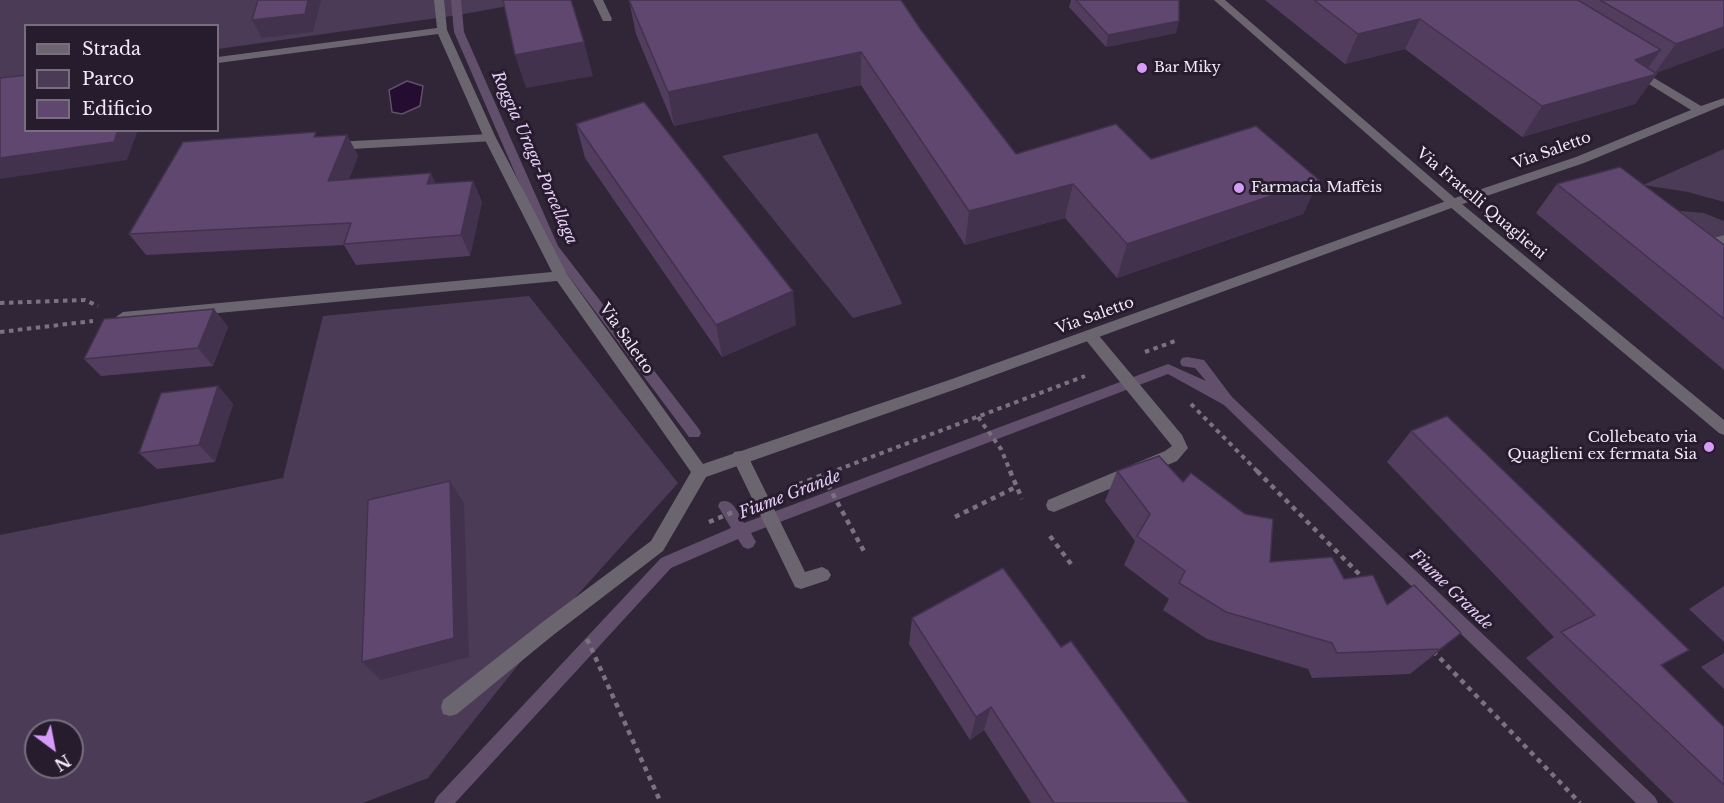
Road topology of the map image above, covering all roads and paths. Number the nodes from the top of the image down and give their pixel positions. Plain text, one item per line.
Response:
1 (439, 0) edge
2 (598, 0) edge
3 (1219, 0) edge
4 (606, 19) dead end
5 (442, 30) junction
6 (219, 60) edge
7 (1629, 67) edge
8 (1724, 101) edge
9 (1699, 110) junction
10 (490, 138) junction
11 (324, 146) edge
12 (1453, 203) junction
13 (1724, 239) edge
14 (1696, 248) edge
15 (561, 276) junction
16 (0, 303) edge
17 (123, 317) junction
18 (0, 332) edge
19 (1090, 335) junction
20 (1092, 373) dead end
21 (1203, 413) dead end
22 (978, 417) junction
23 (1724, 429) edge
24 (1001, 449) dead end
25 (740, 457) junction
26 (700, 472) junction
27 (823, 476) junction
28 (1016, 487) dead end
29 (762, 502) junction
30 (1054, 505) dead end
31 (955, 517) dead end
32 (657, 546) junction
33 (866, 555) dead end
34 (822, 575) dead end
35 (1368, 584) edge
36 (574, 608) junction
37 (1426, 644) edge
38 (450, 707) dead end
39 (661, 803) edge
40 (1580, 803) edge

1 - 5 street, Via Saletto
2 - 4 street
3 - 12 street, Via Fratelli Quaglieni
5 - 6 street
5 - 10 street, Via Saletto
7 - 9 street
8 - 9 street, Via Saletto
9 - 12 street, Via Saletto
10 - 11 street
10 - 15 street, Via Saletto
12 - 19 street, Via Saletto
12 - 23 street, Via Fratelli Quaglieni
13 - 14 street
15 - 17 street
15 - 26 street, Via Saletto
16 - 17 path
17 - 18 path
19 - 25 street, Via Saletto
19 - 30 street
20 - 22 path
21 - 35 path
22 - 24 path
22 - 27 path
25 - 26 street, Via Saletto
25 - 29 street
26 - 32 street
27 - 29 path
27 - 33 path
28 - 31 path
29 - 32 path
29 - 34 street
32 - 36 street
36 - 38 street
36 - 39 path
37 - 40 path

